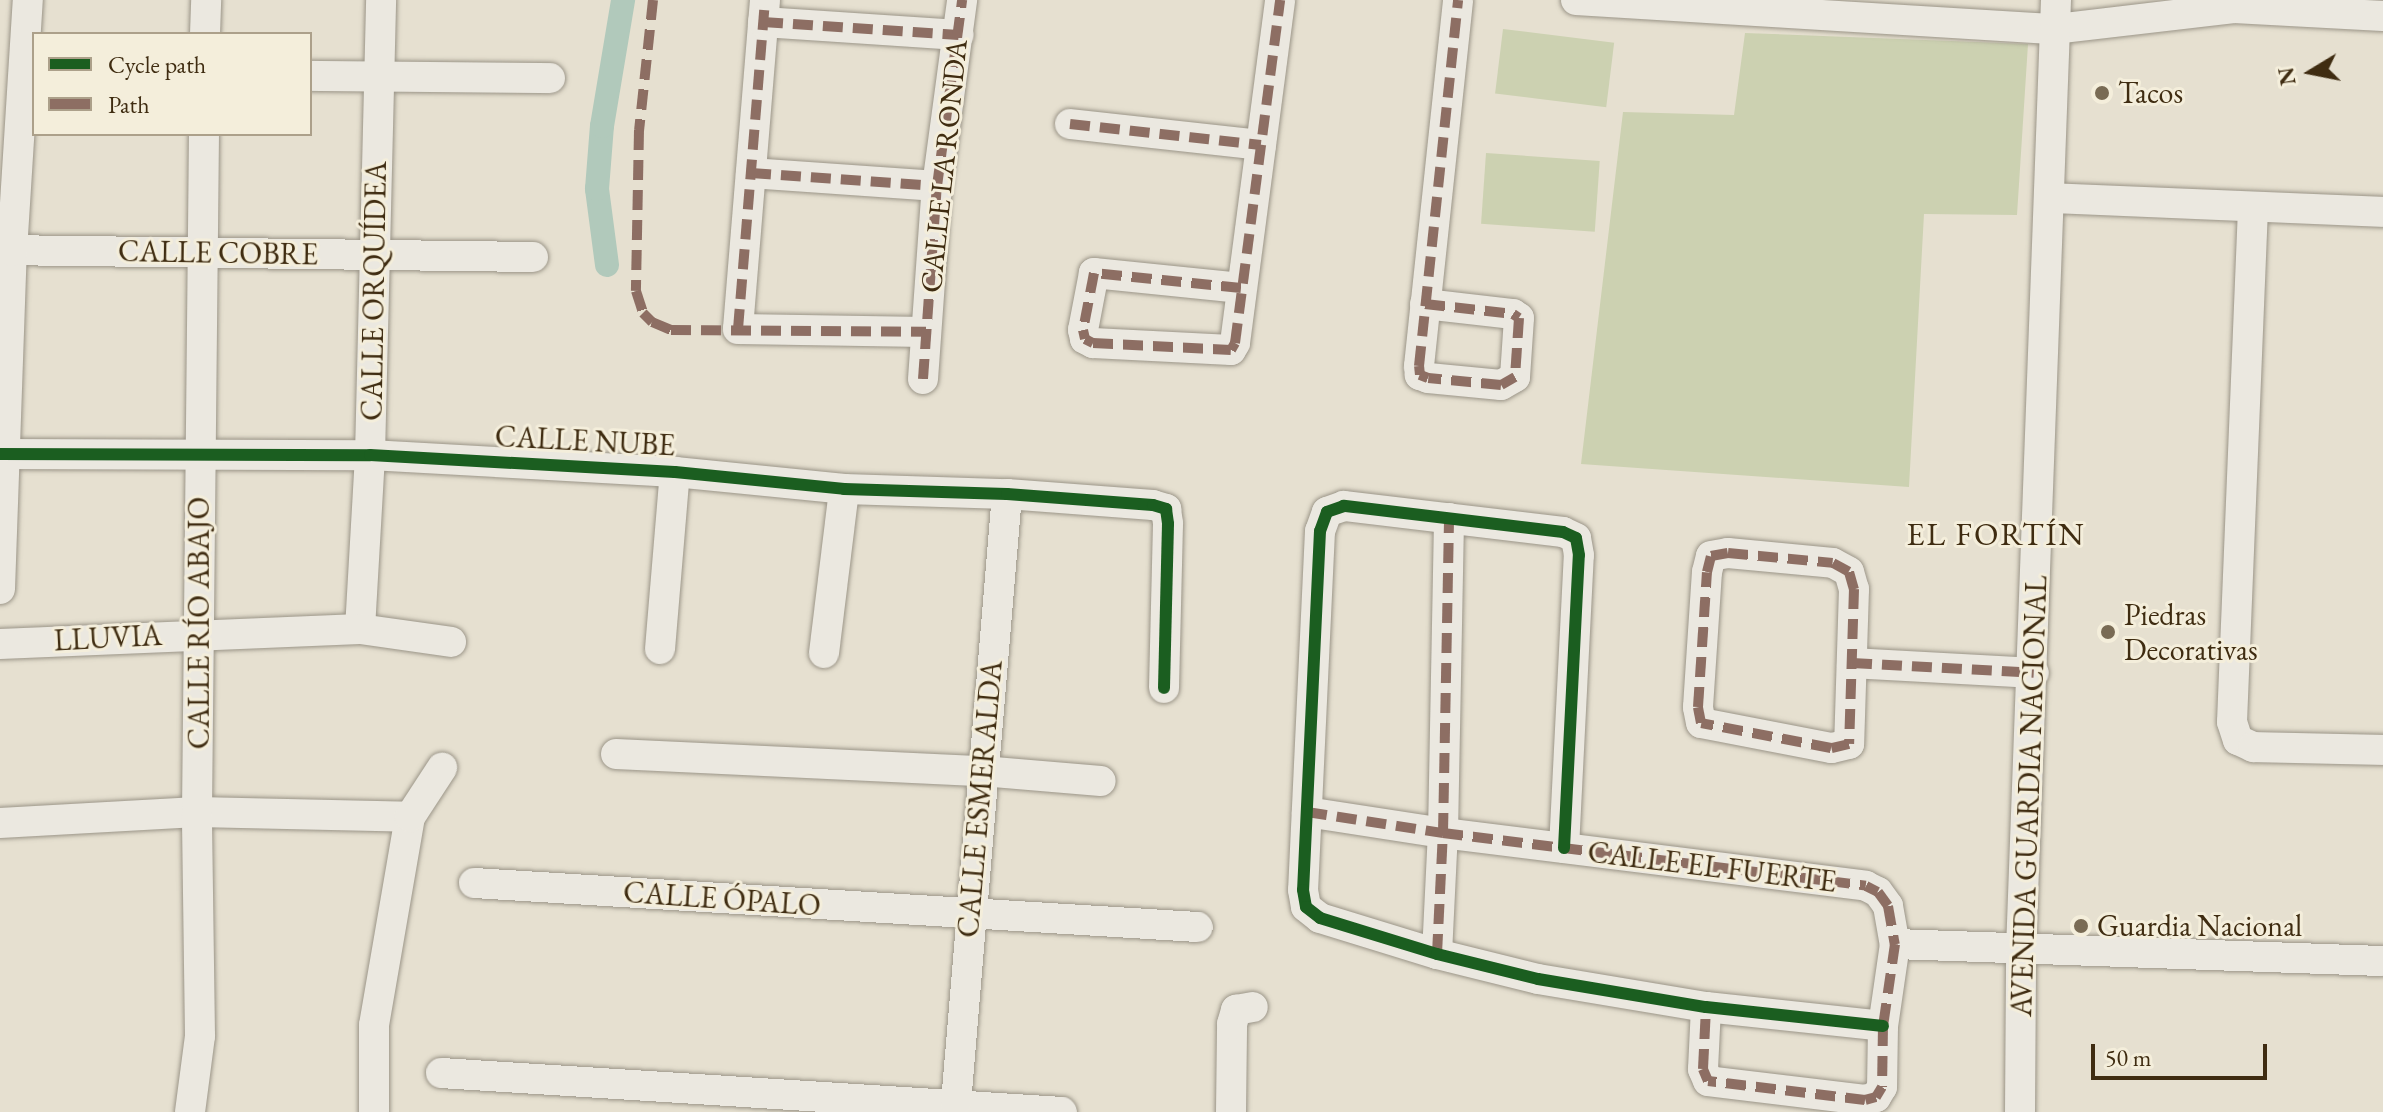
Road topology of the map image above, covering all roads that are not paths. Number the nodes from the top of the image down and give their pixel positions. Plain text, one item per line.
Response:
1 (28, 0) edge
2 (206, 0) edge
3 (381, 0) edge
4 (962, 0) edge
5 (1280, 0) edge
6 (1458, 0) edge
7 (1576, 0) edge
8 (1746, 6) edge
9 (764, 11) edge
10 (2055, 14) edge
11 (2383, 16) edge
12 (205, 32) edge
13 (959, 35) junction
14 (19, 74) edge
15 (312, 76) edge
16 (379, 77) junction
17 (550, 78) dead end
18 (1070, 124) dead end
19 (204, 136) edge
20 (1261, 145) junction
21 (751, 173) junction
22 (937, 186) junction
23 (2050, 198) junction
24 (2253, 208) junction
25 (2383, 212) edge
26 (6, 250) edge
27 (202, 253) junction
28 (375, 255) junction
29 (533, 257) dead end
30 (1241, 288) junction
31 (1425, 304) junction
32 (926, 332) junction
33 (923, 379) dead end
34 (3, 454) edge
35 (199, 454) junction
36 (370, 455) junction
37 (675, 472) junction
38 (844, 489) junction
39 (1007, 494) junction
40 (1449, 518) junction
41 (0, 589) edge
42 (360, 629) junction
43 (199, 634) junction
44 (451, 642) dead end
45 (0, 644) edge
46 (660, 649) dead end
47 (824, 653) dead end
48 (1852, 663) junction
49 (2034, 673) junction
50 (1164, 688) dead end
51 (2383, 750) edge
52 (616, 754) dead end
53 (442, 768) dead end
54 (982, 771) junction
55 (1101, 781) dead end
56 (197, 812) junction
57 (1307, 812) junction
58 (410, 817) junction
59 (0, 823) edge
60 (1443, 833) junction
61 (1564, 848) junction
62 (474, 883) dead end
63 (970, 914) junction
64 (1198, 927) dead end
65 (1895, 944) junction
66 (2021, 950) junction
67 (1437, 954) junction
68 (2383, 961) edge
69 (1253, 1007) dead end
70 (1706, 1007) junction
71 (1883, 1026) junction
72 (441, 1073) dead end
73 (956, 1103) junction
74 (190, 1112) edge
75 (374, 1112) edge
76 (1062, 1112) edge
77 (1231, 1112) edge
78 (2020, 1112) edge

1 - 14 street
2 - 12 street
3 - 16 street, CALLE ORQUÍDEA
4 - 13 street, CALLE LA RONDA
5 - 20 street
6 - 31 street
7 - 8 street
8 - 10 street
9 - 13 street
9 - 21 street
10 - 11 street
10 - 23 street, AVENIDA GUARDIA NACIONAL
13 - 22 street, CALLE LA RONDA
14 - 26 street
15 - 16 street
16 - 17 street
16 - 28 street, CALLE ORQUÍDEA
18 - 20 street
19 - 27 street, CALLE RÍO ABAJO
20 - 30 street
21 - 22 street
21 - 32 street, CALLE LA RONDA
22 - 32 street, CALLE LA RONDA
23 - 24 street
23 - 49 street, AVENIDA GUARDIA NACIONAL
24 - 25 street
24 - 51 street
26 - 27 street, CALLE COBRE
26 - 34 street
27 - 28 street, CALLE COBRE
27 - 35 street, CALLE RÍO ABAJO
28 - 29 street, CALLE COBRE
28 - 36 street, CALLE ORQUÍDEA
30 - 30 street
31 - 31 street
32 - 33 street, CALLE LA RONDA
34 - 35 street, CALLE NUBE
34 - 41 street
35 - 36 street, CALLE NUBE
35 - 43 street, CALLE RÍO ABAJO
36 - 37 street, CALLE NUBE
36 - 42 street, CALLE ORQUÍDEA
37 - 38 street, CALLE NUBE
37 - 46 street
38 - 39 street, CALLE NUBE
38 - 47 street
39 - 50 street, CALLE NUBE
39 - 54 street, CALLE ESMERALDA
40 - 57 street
40 - 60 street
40 - 61 street
42 - 43 street, LLUVIA
42 - 44 street, LLUVIA
43 - 45 street, LLUVIA
43 - 56 street, CALLE RÍO ABAJO
48 - 48 street
48 - 49 street
49 - 66 street, AVENIDA GUARDIA NACIONAL
52 - 54 street
53 - 58 street
54 - 55 street
54 - 63 street, CALLE ESMERALDA
56 - 58 street
56 - 59 street
56 - 74 street, CALLE RÍO ABAJO
57 - 60 street, CALLE EL FUERTE
57 - 67 street
58 - 75 street
60 - 61 street, CALLE EL FUERTE
60 - 67 street
61 - 65 street, CALLE EL FUERTE
62 - 63 street, CALLE ÓPALO
63 - 64 street, CALLE ÓPALO
63 - 73 street, CALLE ESMERALDA
65 - 66 street
65 - 71 street
66 - 68 street
66 - 78 street, AVENIDA GUARDIA NACIONAL
67 - 70 street
69 - 77 street
70 - 71 street
70 - 71 street
72 - 73 street
73 - 76 street

